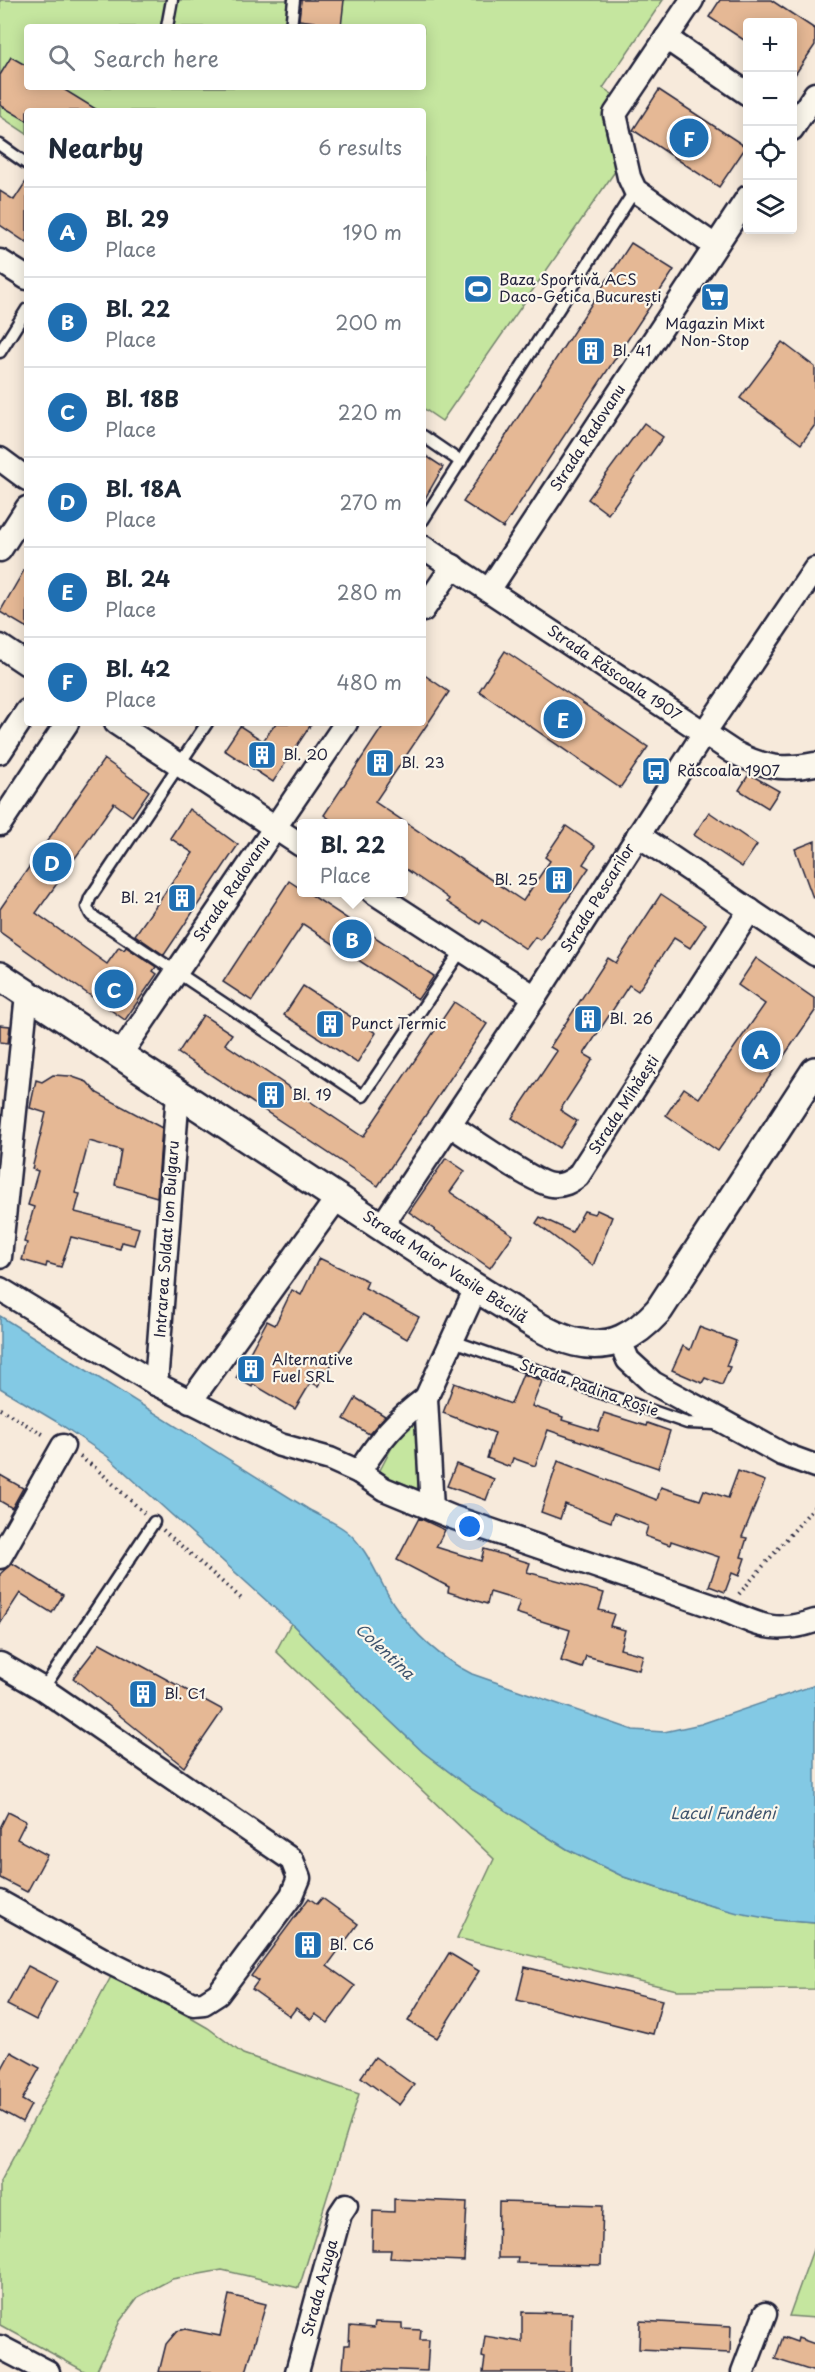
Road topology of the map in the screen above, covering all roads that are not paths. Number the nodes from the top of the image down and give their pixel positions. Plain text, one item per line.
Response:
1 (172, 0) edge
2 (294, 0) edge
3 (692, 0) edge
4 (168, 24) edge
5 (291, 24) edge
6 (666, 38) junction
7 (743, 91) edge
8 (815, 94) edge
9 (797, 120) edge
10 (0, 145) edge
11 (24, 162) edge
12 (635, 190) junction
13 (743, 203) edge
14 (715, 246) junction
15 (0, 261) edge
16 (24, 276) edge
17 (24, 314) edge
18 (0, 352) edge
19 (426, 438) edge
20 (0, 459) edge
21 (460, 462) junction
22 (24, 477) edge
23 (24, 513) edge
24 (426, 515) edge
25 (426, 549) edge
26 (0, 550) edge
27 (453, 566) junction
28 (812, 578) edge
29 (489, 590) junction
30 (426, 606) edge
31 (0, 646) edge
32 (24, 662) edge
33 (24, 716) edge
34 (65, 726) edge
35 (121, 726) edge
36 (205, 726) edge
37 (344, 726) edge
38 (704, 733) junction
39 (0, 752) edge
40 (815, 764) edge
41 (180, 765) junction
42 (0, 824) edge
43 (274, 828) junction
44 (638, 835) junction
45 (297, 842) edge
46 (380, 897) edge
47 (750, 910) junction
48 (461, 951) junction
49 (815, 954) edge
50 (176, 971) junction
51 (0, 976) edge
52 (27, 994) junction
53 (535, 997) junction
54 (120, 1055) junction
55 (815, 1071) edge
56 (178, 1093) junction
57 (450, 1125) junction
58 (337, 1198) junction
59 (381, 1227) junction
60 (0, 1257) edge
61 (476, 1288) junction
62 (0, 1289) edge
63 (453, 1341) junction
64 (620, 1341) junction
65 (156, 1384) junction
66 (426, 1398) junction
67 (190, 1402) junction
68 (727, 1424) junction
69 (63, 1446) road end
70 (815, 1466) edge
71 (359, 1472) junction
72 (432, 1509) junction
73 (154, 1522) road end
74 (0, 1557) edge
75 (815, 1621) edge
76 (0, 1664) edge
77 (35, 1684) junction
78 (0, 1902) edge
79 (346, 2205) dead end
80 (765, 2314) dead end
81 (0, 2347) edge
82 (48, 2372) edge
83 (297, 2372) edge
84 (743, 2372) edge

1 - 4 lane
2 - 5 lane
3 - 6 street
6 - 7 street
6 - 12 street
8 - 9 street
10 - 11 lane
12 - 14 street
12 - 21 lane
13 - 14 street, Strada Radovanu
14 - 29 street, Strada Radovanu
15 - 16 street
17 - 18 lane
19 - 21 lane
20 - 22 street
21 - 24 lane
23 - 26 street
25 - 27 street, Strada Răscoala 1907
27 - 29 street, Strada Răscoala 1907
27 - 30 street
28 - 38 street, Strada Pescarilor
29 - 38 street, Strada Răscoala 1907
31 - 32 street
33 - 39 street
34 - 42 street
35 - 41 street
36 - 41 lane
37 - 43 street, Strada Radovanu
38 - 40 street, Strada Răscoala 1907
38 - 44 street, Strada Pescarilor
41 - 43 street
41 - 50 lane
43 - 45 street
43 - 50 street, Strada Radovanu
44 - 47 street
44 - 53 street, Strada Pescarilor
46 - 48 street
47 - 49 street
47 - 57 street, Strada Mihăești
48 - 50 lane
48 - 53 street
50 - 54 street, Strada Radovanu
51 - 52 street, Strada Maior Vasile Băcilă
52 - 54 street, Strada Maior Vasile Băcilă
52 - 60 street
53 - 57 street, Strada Pescarilor
54 - 56 street, Strada Maior Vasile Băcilă
55 - 64 street, Strada Maior Vasile Băcilă
56 - 58 street, Strada Maior Vasile Băcilă
56 - 65 street, Intrarea Soldat Ion Bulgaru
57 - 59 street, Strada Pescarilor
58 - 59 street, Strada Maior Vasile Băcilă
58 - 67 street
59 - 61 street, Strada Maior Vasile Băcilă
61 - 63 street
61 - 64 street, Strada Maior Vasile Băcilă
62 - 65 street
63 - 66 street
63 - 68 lane, Strada Padina Roșie
64 - 68 street, Strada Padina Roșie
65 - 67 street
66 - 71 street
66 - 72 street
67 - 71 street
68 - 70 street, Strada Padina Roșie
69 - 74 street
71 - 72 street
72 - 75 street
73 - 77 lane
76 - 77 street
77 - 78 street
79 - 83 street, Strada Azuga
80 - 84 street
81 - 82 street

